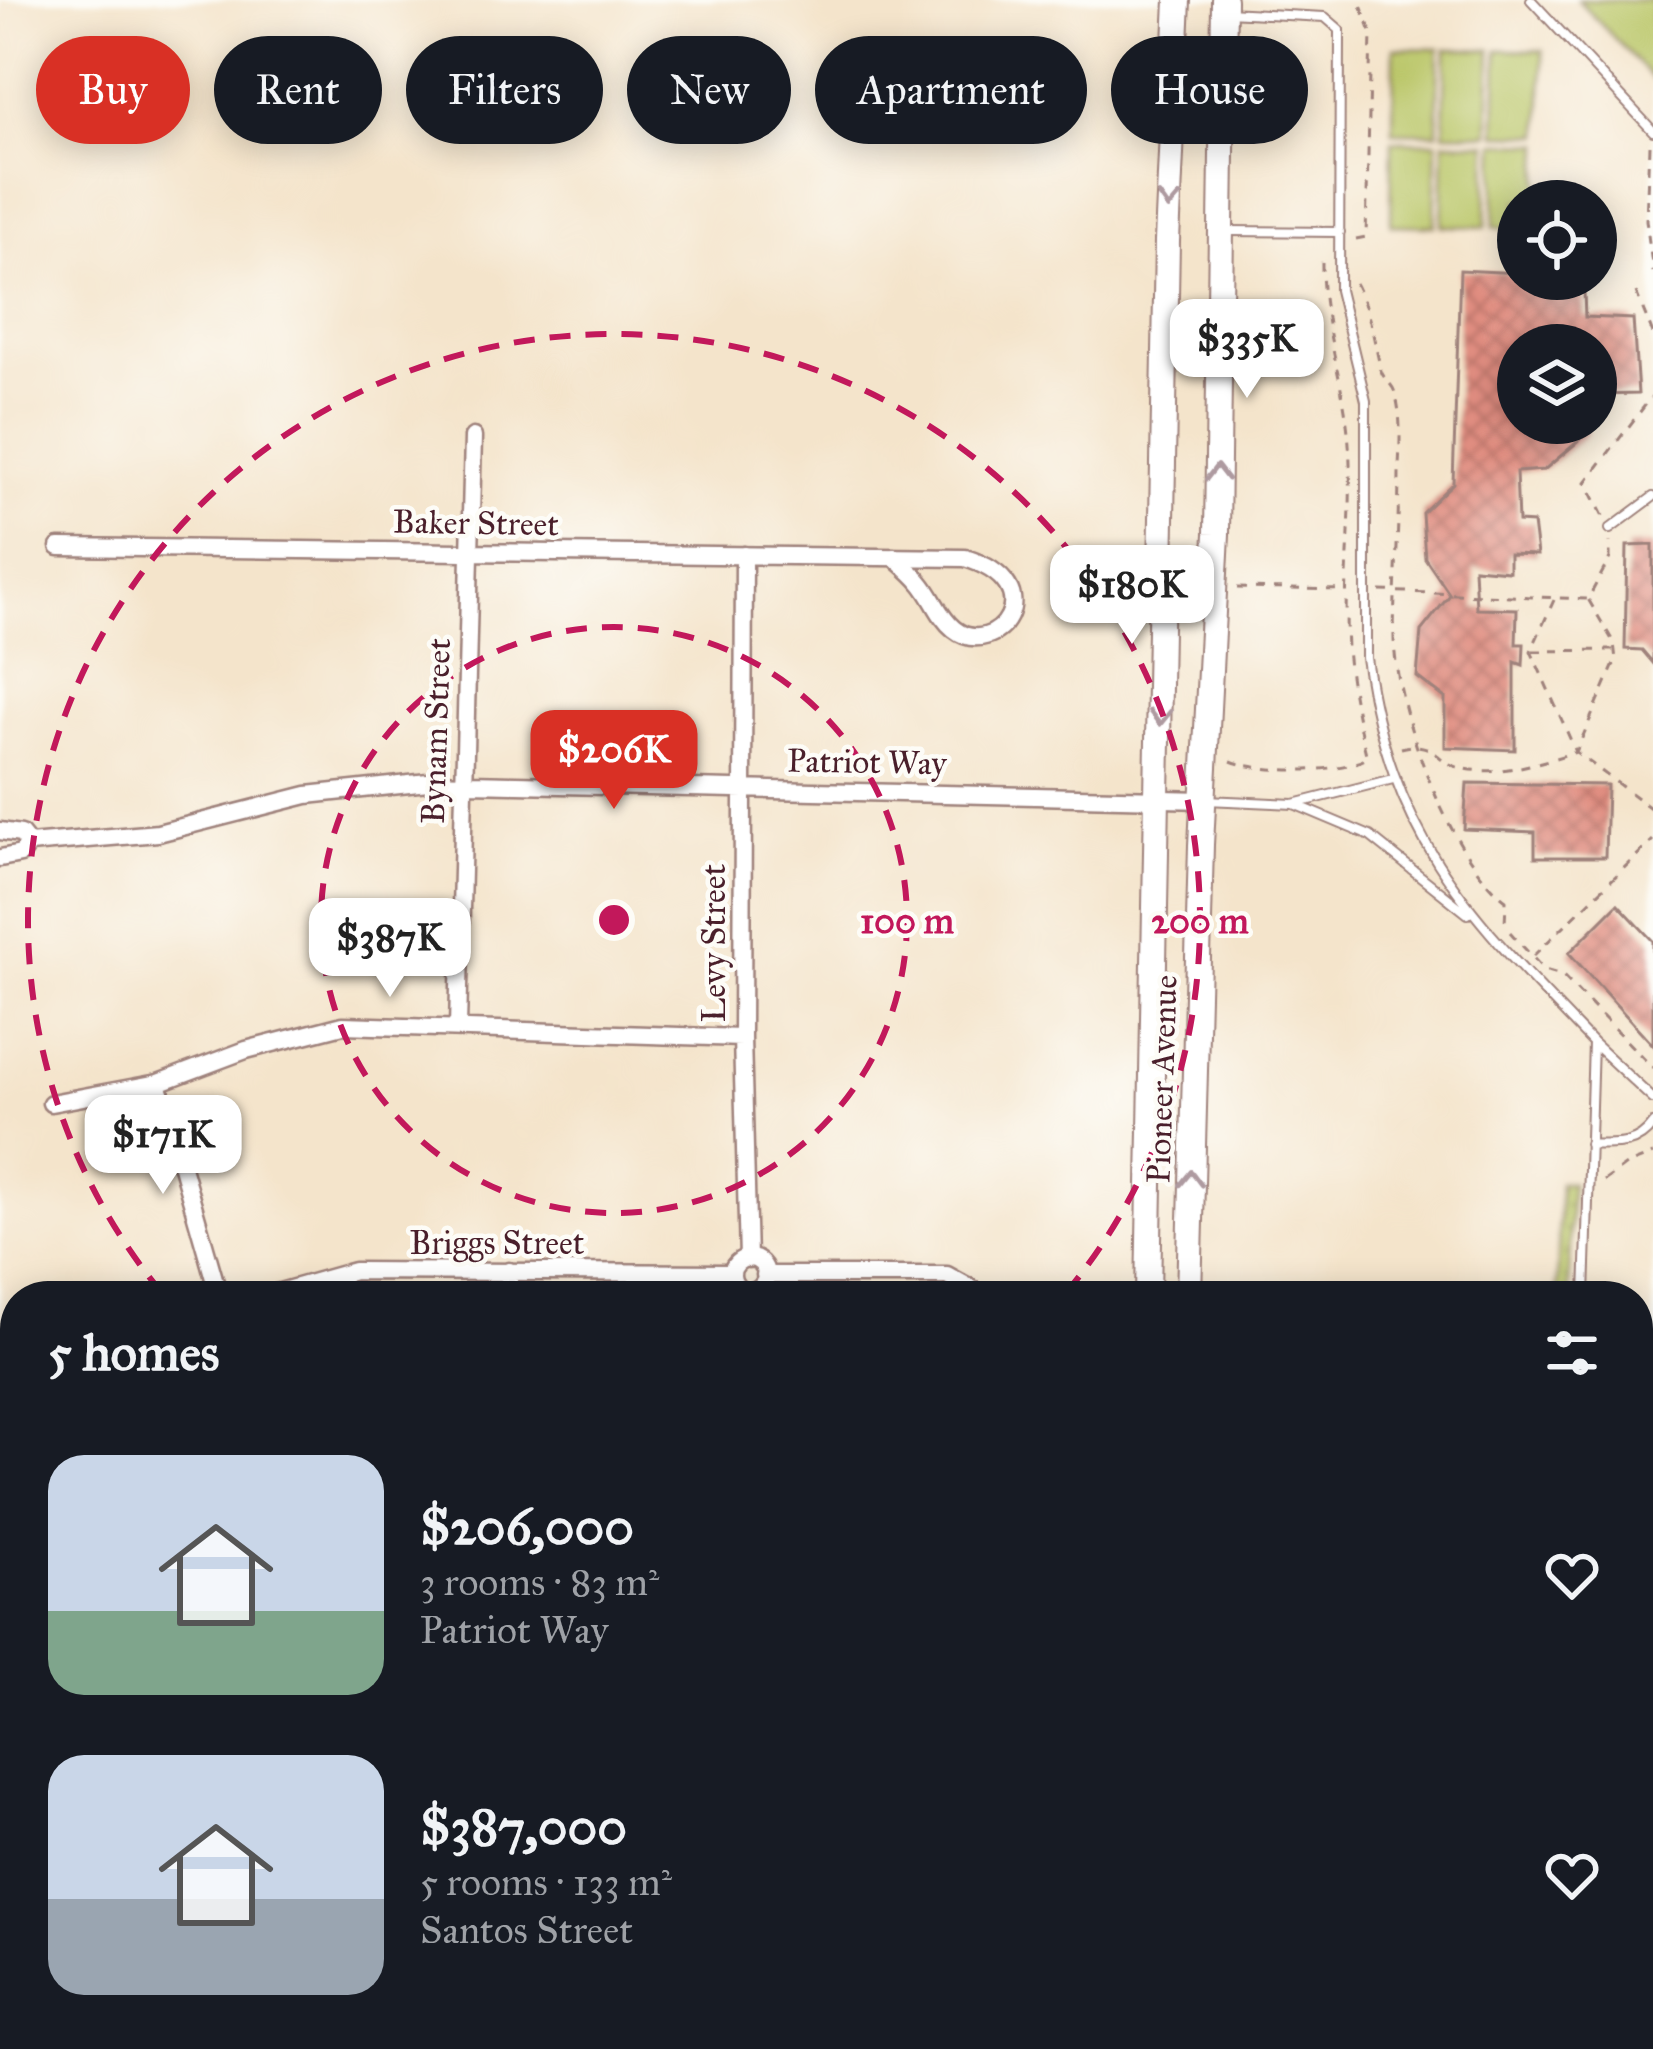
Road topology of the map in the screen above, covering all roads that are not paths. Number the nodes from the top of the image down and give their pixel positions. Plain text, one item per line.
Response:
1 (1178, 0) edge
2 (1531, 0) edge
3 (1224, 6) edge
4 (1651, 131) edge
5 (1218, 231) junction
6 (1340, 232) junction
7 (473, 437) dead end
8 (1653, 497) edge
9 (1610, 530) road end
10 (58, 547) dead end
11 (472, 552) junction
12 (744, 555) junction
13 (894, 557) junction
14 (1393, 778) junction
15 (463, 782) junction
16 (744, 789) junction
17 (1159, 797) junction
18 (1205, 800) junction
19 (1294, 804) junction
20 (0, 830) edge
21 (29, 844) junction
22 (0, 858) edge
23 (1474, 918) junction
24 (458, 1027) junction
25 (742, 1038) junction
26 (1593, 1043) junction
27 (158, 1083) junction
28 (1653, 1100) edge
29 (51, 1103) dead end
30 (1653, 1124) edge
31 (1589, 1144) junction
32 (1149, 1231) junction
33 (748, 1258) junction
34 (509, 1271) junction
35 (731, 1273) junction
36 (765, 1275) junction
37 (215, 1281) edge
38 (318, 1281) edge
39 (509, 1281) edge
40 (735, 1281) edge
41 (763, 1281) edge
42 (958, 1281) edge
43 (1148, 1281) edge
44 (1163, 1281) edge
45 (1189, 1281) edge
46 (1585, 1281) edge

1 -> 17 street, Pioneer Avenue
2 - 4 lane
3 - 5 street, Pioneer Avenue
3 - 6 lane
5 - 6 lane
18 -> 5 street, Pioneer Avenue
6 - 14 lane
7 - 11 street, Bynam Street
8 - 9 lane
10 - 11 street, Baker Street
11 - 12 street, Baker Street
11 - 15 street, Bynam Street
12 - 13 street, Baker Street
12 - 16 street, Levy Street
13 - 13 street, Baker Street
14 - 19 lane
14 - 23 lane
15 - 16 street, Patriot Way
15 - 21 street, Patriot Way
15 - 24 street, Bynam Street
16 - 17 street, Patriot Way
16 - 25 street, Levy Street
17 - 18 street, Patriot Way
17 - 32 street, Pioneer Avenue
18 - 19 lane
45 -> 18 street, Pioneer Avenue
19 - 23 lane
20 - 21 street
21 - 22 street
23 - 26 lane
24 - 25 street
24 - 27 street
25 - 33 street, Levy Street
26 - 28 lane
26 - 31 lane
27 - 29 street
27 - 37 street
30 - 31 lane
31 - 46 lane
32 - 43 street, Pioneer Avenue
32 - 44 street
33 - 35 street
33 - 36 street
34 - 35 street, Briggs Street
34 - 38 street, Briggs Street
34 - 39 street
35 - 40 street
36 - 41 street
36 - 42 street

